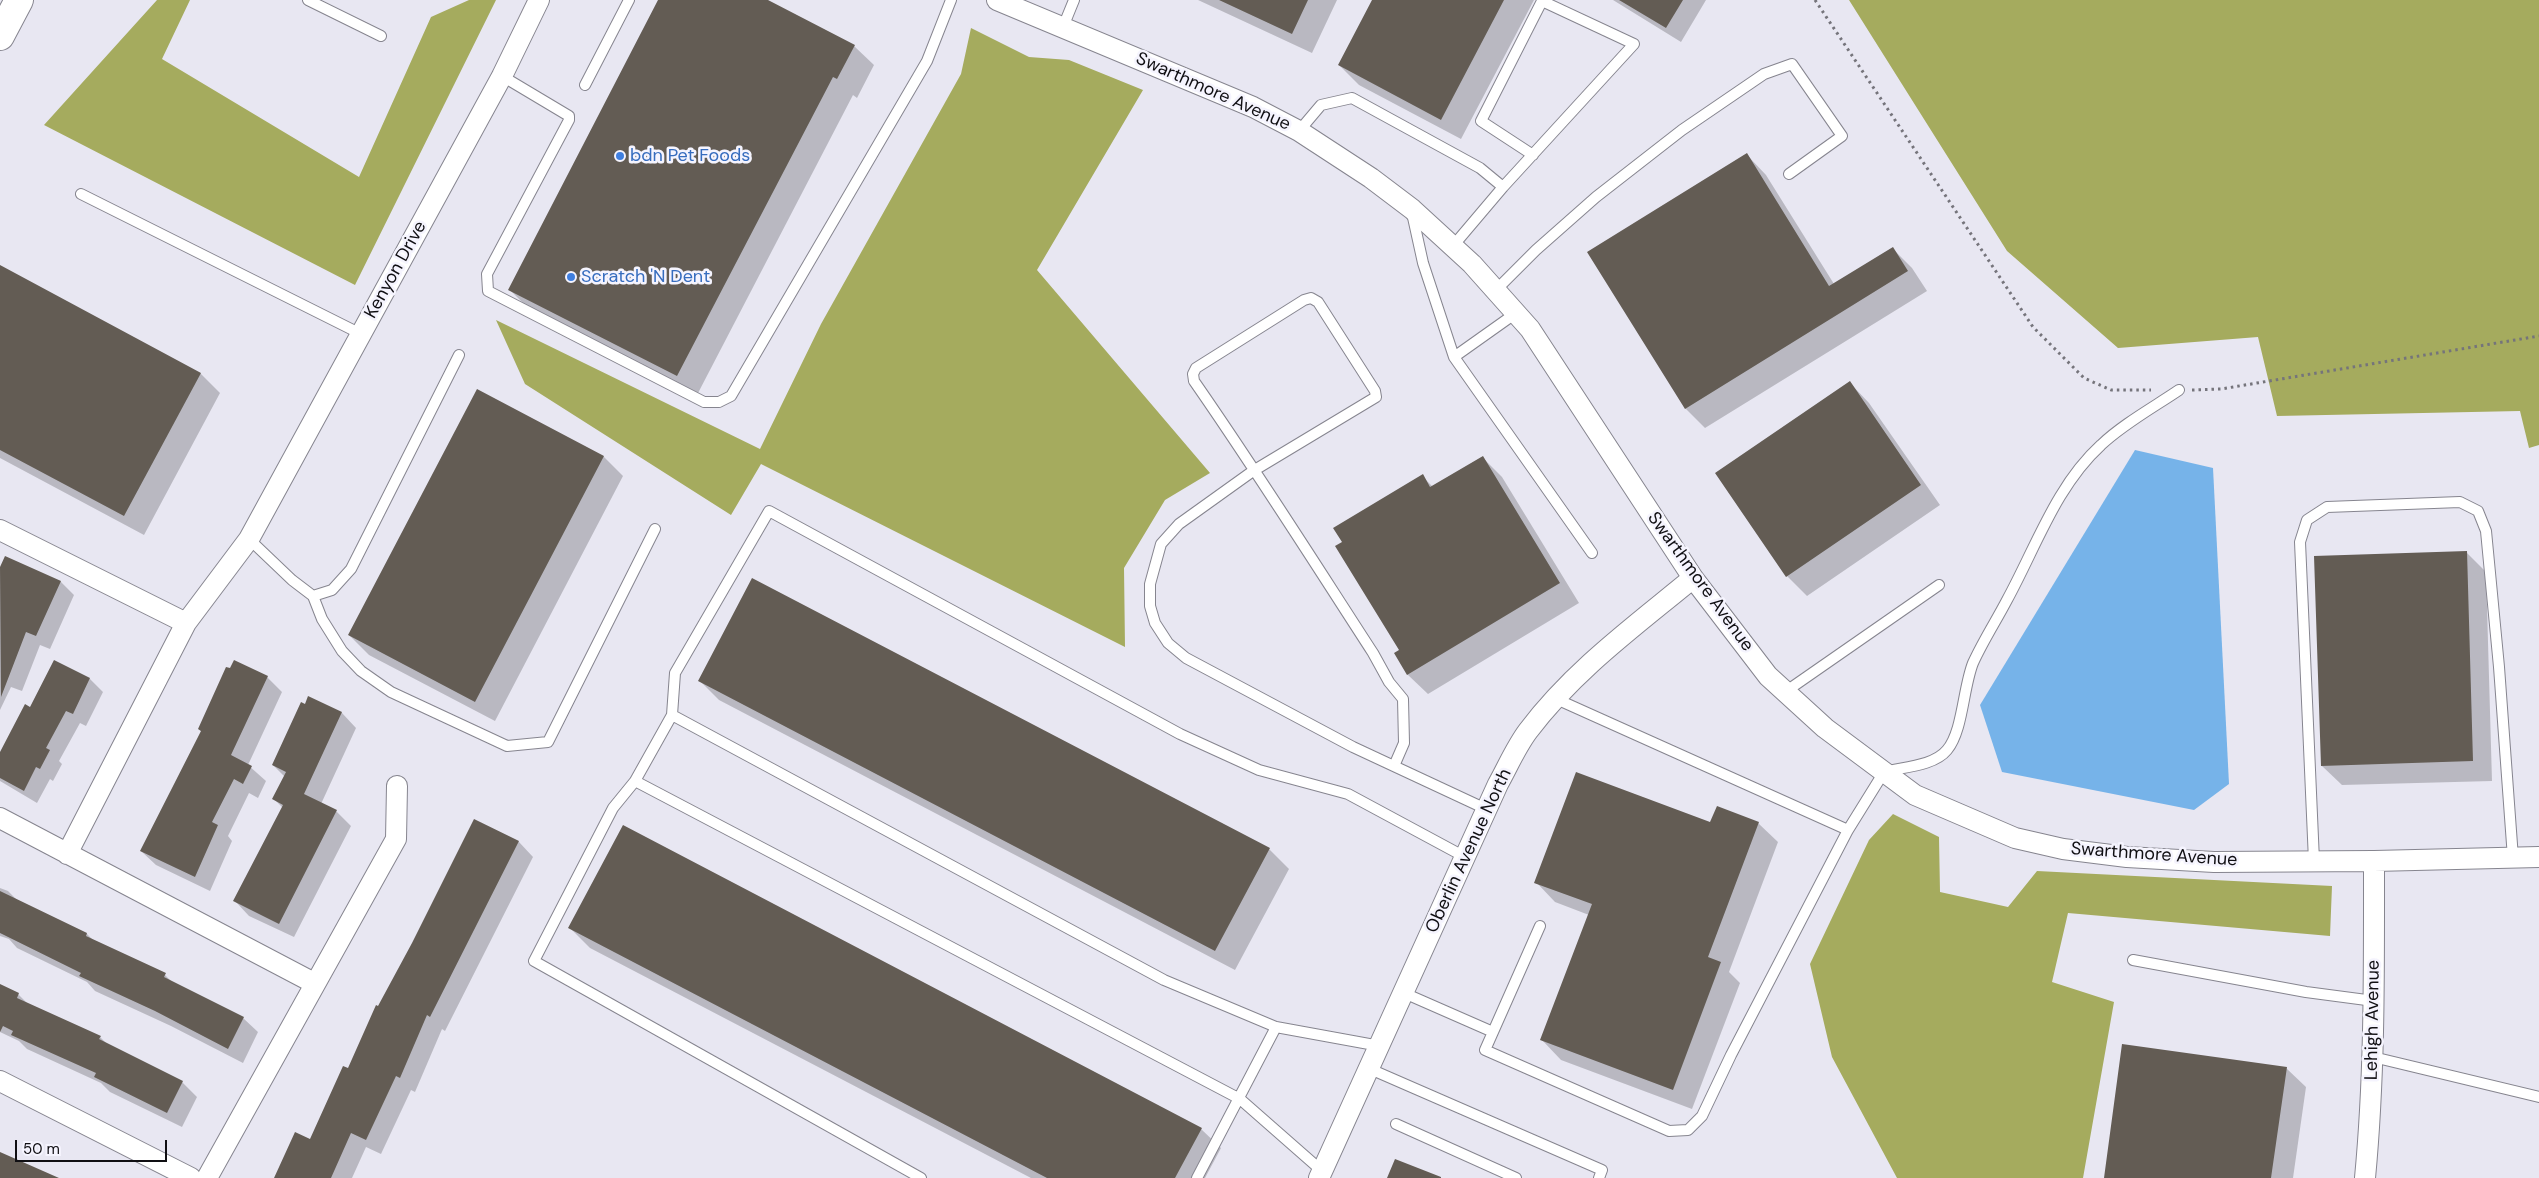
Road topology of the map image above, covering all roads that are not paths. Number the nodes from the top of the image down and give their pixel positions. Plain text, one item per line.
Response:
1 (19, 0) edge
2 (308, 0) edge
3 (540, 0) edge
4 (629, 0) edge
5 (951, 0) edge
6 (997, 0) edge
7 (1074, 0) edge
8 (1063, 27) junction
9 (0, 36) edge
10 (381, 36) dead end
11 (502, 76) junction
12 (585, 85) dead end
13 (1299, 131) junction
14 (1533, 155) junction
15 (1789, 174) dead end
16 (1503, 187) junction
17 (81, 194) dead end
18 (1412, 209) junction
19 (1453, 246) junction
20 (1496, 290) junction
21 (1516, 313) junction
22 (361, 334) junction
23 (459, 355) dead end
24 (1454, 357) junction
25 (2179, 390) road end
26 (1253, 470) junction
27 (655, 529) dead end
28 (0, 530) edge
29 (249, 539) junction
30 (1592, 554) dead end
31 (1693, 578) junction
32 (1939, 585) dead end
33 (313, 596) junction
34 (186, 623) junction
35 (1786, 692) junction
36 (1554, 698) junction
37 (672, 715) junction
38 (1394, 766) junction
39 (1884, 772) junction
40 (635, 781) junction
41 (397, 786) dead end
42 (1486, 809) junction
43 (0, 818) edge
44 (1848, 830) junction
45 (67, 854) junction
46 (1465, 857) junction
47 (2539, 857) edge
48 (2513, 858) junction
49 (2314, 861) junction
50 (2374, 861) junction
51 (1540, 926) dead end
52 (2133, 960) dead end
53 (314, 983) junction
54 (1404, 992) junction
55 (2374, 1001) junction
56 (1276, 1027) junction
57 (1493, 1032) junction
58 (1380, 1046) junction
59 (2373, 1057) junction
60 (1370, 1069) junction
61 (0, 1081) edge
62 (2539, 1097) edge
63 (1240, 1099) junction
64 (1396, 1124) dead end
65 (1320, 1174) edge
66 (191, 1178) edge
67 (207, 1178) edge
68 (921, 1178) edge
69 (1197, 1178) edge
70 (1516, 1178) edge
71 (1599, 1178) edge
72 (2365, 1178) edge

1 - 9 main road
2 - 10 lane
3 - 11 street, Kenyon Drive
4 - 12 lane
5 - 11 lane
6 - 8 street, Swarthmore Avenue
7 - 8 lane
8 - 13 street, Swarthmore Avenue
11 - 22 street, Kenyon Drive
13 - 16 lane
13 - 18 street, Swarthmore Avenue
14 - 14 lane
14 - 16 lane
15 - 20 lane
16 - 19 lane
17 - 22 lane
18 - 19 street, Swarthmore Avenue
18 - 24 lane
19 - 20 street, Swarthmore Avenue
20 - 21 street, Swarthmore Avenue
21 - 24 lane
21 - 31 street, Swarthmore Avenue
22 - 29 street, Kenyon Drive
23 - 33 lane
24 - 30 lane
25 - 39 lane
26 - 26 lane
26 - 38 lane
26 - 38 lane
27 - 33 lane
28 - 34 street
29 - 33 lane
29 - 34 street, Kenyon Drive
31 - 35 street, Swarthmore Avenue
31 - 36 street, Oberlin Avenue North
32 - 35 lane
34 - 45 street, Kenyon Drive
35 - 39 street, Swarthmore Avenue
36 - 42 street, Oberlin Avenue North
36 - 44 lane
37 - 40 lane
37 - 46 lane
37 - 56 lane
38 - 42 lane
39 - 44 lane
39 - 49 street, Swarthmore Avenue
40 - 63 lane
40 - 68 lane
41 - 53 street
42 - 46 street, Oberlin Avenue North
43 - 45 street
44 - 57 lane
45 - 53 street
46 - 54 street, Oberlin Avenue North
47 - 48 street, Swarthmore Avenue
48 - 49 lane
48 - 50 street, Swarthmore Avenue
49 - 50 street, Swarthmore Avenue
50 - 55 street, Lehigh Avenue
51 - 57 lane
52 - 55 lane
53 - 67 street
54 - 57 lane
54 - 58 street, Oberlin Avenue North
55 - 59 street, Lehigh Avenue
56 - 58 lane
56 - 63 lane
58 - 60 street, Oberlin Avenue North
59 - 62 lane
59 - 72 street, Lehigh Avenue
60 - 65 street, Oberlin Avenue North
60 - 71 lane
61 - 66 street
63 - 65 lane
63 - 69 lane
64 - 70 lane

